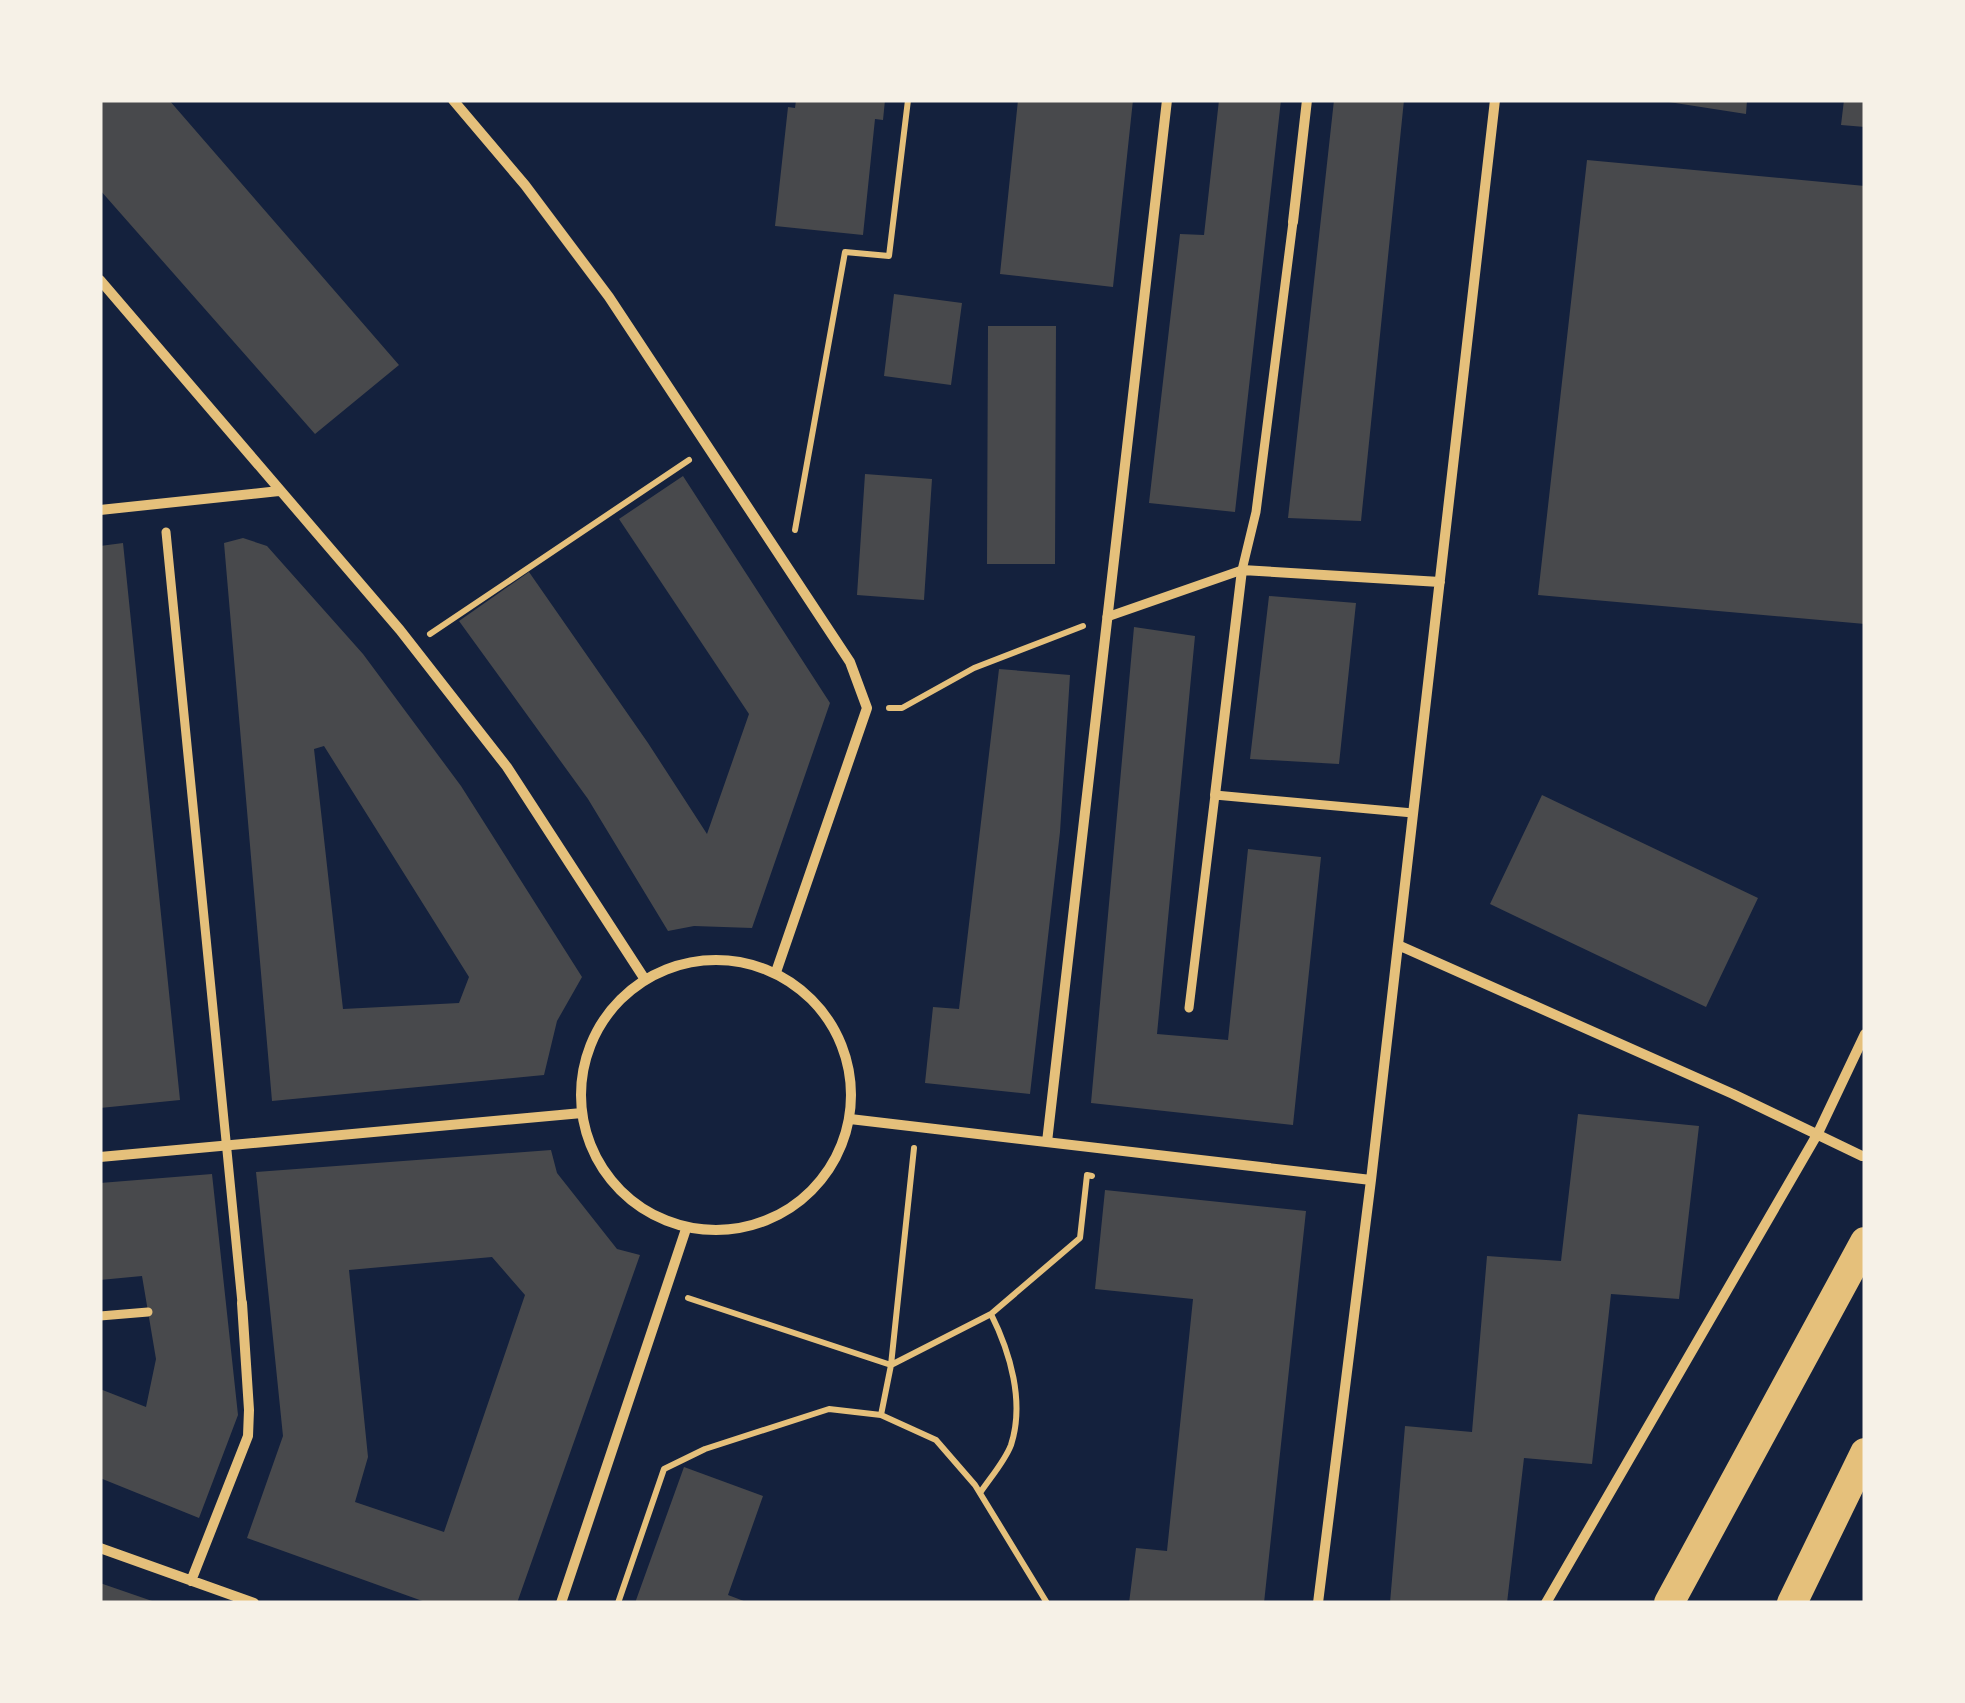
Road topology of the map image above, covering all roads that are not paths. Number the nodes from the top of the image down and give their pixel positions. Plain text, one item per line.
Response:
1 (452, 100) edge
2 (1166, 100) edge
3 (1308, 100) edge
4 (1496, 100) edge
5 (1293, 222) joint
6 (100, 280) edge
7 (279, 491) junction
8 (100, 510) edge
9 (166, 532) dead end
10 (1242, 570) junction
11 (1440, 582) junction
12 (1108, 616) junction
13 (1215, 795) junction
14 (1413, 813) junction
15 (1398, 946) junction
16 (776, 972) junction
17 (644, 978) junction
18 (1189, 1008) dead end
19 (1865, 1034) edge
20 (582, 1113) junction
21 (850, 1120) junction
22 (1818, 1133) junction
23 (1047, 1142) junction
24 (224, 1143) junction
25 (1862, 1156) dead end
26 (100, 1157) edge
27 (1371, 1180) junction
28 (686, 1228) junction
29 (1865, 1242) edge
30 (242, 1303) joint
31 (148, 1312) dead end
32 (100, 1316) edge
33 (1865, 1453) edge
34 (100, 1548) edge
35 (191, 1581) junction
36 (254, 1603) edge
37 (560, 1603) edge
38 (1318, 1603) edge
39 (1546, 1603) edge
40 (1669, 1603) edge
41 (1792, 1603) edge

1 - 16 street
2 - 12 street
3 - 5 street
4 - 11 street
5 - 10 street
6 - 7 street
7 - 8 street
7 - 17 street
9 - 24 street
10 - 11 street
10 - 12 street
10 - 13 street
11 - 14 street
12 - 23 street
13 - 14 street
13 - 18 street
14 - 15 street
15 - 22 street
15 - 27 street
16 - 17 street
16 - 21 street
17 - 20 street
19 - 22 street
20 - 24 street
20 - 28 street
21 - 23 street
21 - 28 street
22 - 25 street
22 - 39 street
23 - 27 street
24 - 26 street
24 - 30 street
27 - 38 street
28 - 37 street
29 - 40 highway
30 - 35 street
31 - 32 street
33 - 41 highway
34 - 35 street
35 - 36 street

